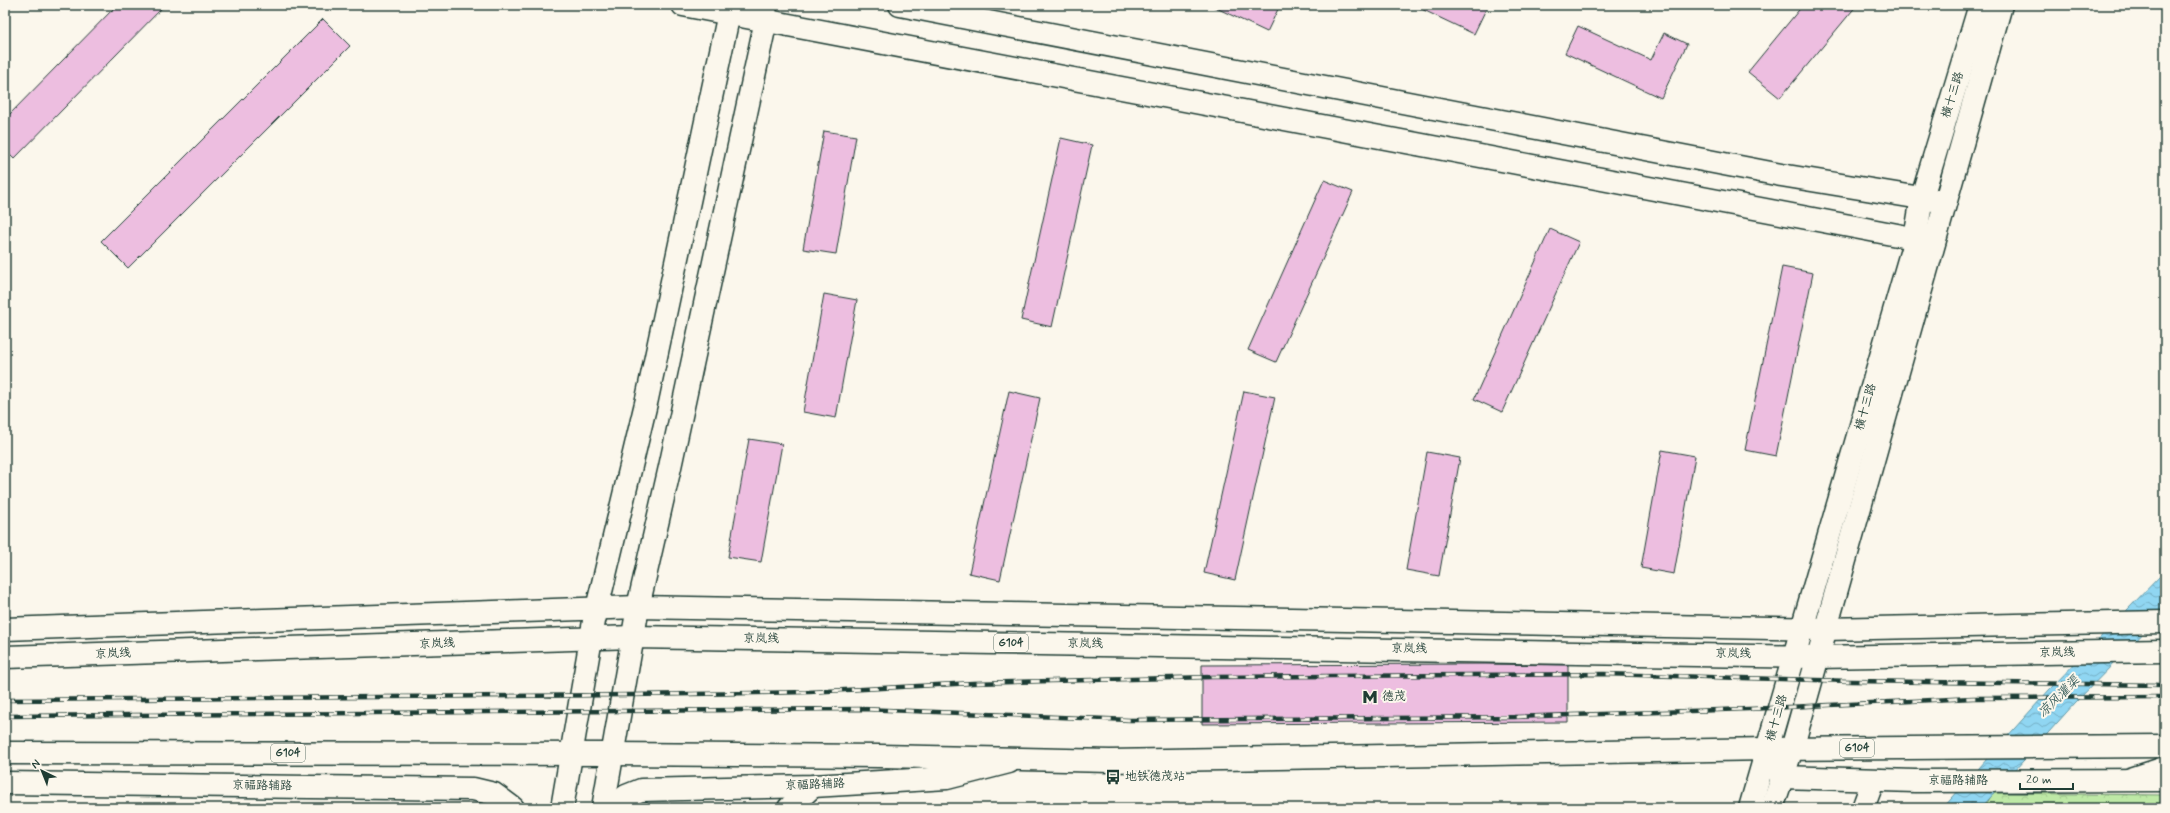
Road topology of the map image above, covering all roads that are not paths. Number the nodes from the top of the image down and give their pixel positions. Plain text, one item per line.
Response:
1 (683, 5) edge
2 (900, 5) edge
3 (1980, 5) edge
4 (2001, 5) edge
5 (733, 9) edge
6 (765, 13) edge
7 (1922, 197) junction
8 (1945, 202) junction
9 (1924, 240) junction
10 (638, 607) junction
11 (596, 608) junction
12 (2165, 622) edge
13 (1803, 628) junction
14 (5, 629) edge
15 (1825, 629) junction
16 (633, 637) junction
17 (590, 638) junction
18 (2161, 651) edge
19 (1794, 656) junction
20 (5, 657) edge
21 (1816, 657) junction
22 (2165, 746) edge
23 (1768, 749) junction
24 (1792, 749) junction
25 (5, 752) edge
26 (570, 754) junction
27 (613, 754) junction
28 (1020, 759) junction
29 (2165, 768) edge
30 (1781, 776) junction
31 (2131, 779) junction
32 (2165, 780) edge
33 (1873, 781) junction
34 (5, 783) edge
35 (813, 786) junction
36 (513, 808) edge
37 (562, 808) edge
38 (603, 808) edge
39 (613, 808) edge
40 (789, 808) edge
41 (1750, 808) edge
42 (1772, 808) edge
43 (1863, 808) edge

1 - 5 main road
2 - 7 main road
3 - 7 main road, 横十三路
4 - 8 main road, 横十三路
5 - 6 main road
5 - 11 main road
6 - 9 main road
6 - 10 main road
7 - 8 main road
7 - 9 main road, 横十三路
8 - 9 main road, 横十三路
9 - 13 main road, 横十三路
9 - 15 main road, 横十三路
10 - 11 main road
10 - 13 main road
10 - 16 main road
11 - 14 main road
11 - 17 main road
12 - 15 main road
13 - 15 main road
13 - 19 main road, 横十三路
15 - 21 main road, 横十三路
16 - 17 main road, 京岚线 / G104
16 - 19 main road, 京岚线 / G104
16 - 27 main road
17 - 20 main road, 京岚线 / G104
17 - 26 main road
18 - 21 main road, 京岚线 / G104
19 - 21 main road, 京岚线 / G104
19 - 23 main road, 横十三路
21 - 24 main road, 横十三路
22 - 24 main road, G104
23 - 24 main road, G104
23 - 28 main road, G104
23 - 30 main road
23 - 41 main road, 横十三路
24 - 30 main road, 横十三路
25 - 26 main road, G104
26 - 27 main road, G104
26 - 37 main road
27 - 28 main road, G104
27 - 38 main road
28 - 35 main road, 京福路辅路
29 - 31 main road
30 - 33 main road, 京福路辅路
30 - 42 main road, 横十三路
31 - 32 main road, 京福路辅路
31 - 33 main road, 京福路辅路
33 - 43 main road
34 - 36 main road, 京福路辅路
35 - 39 main road, 京福路辅路
35 - 40 main road

